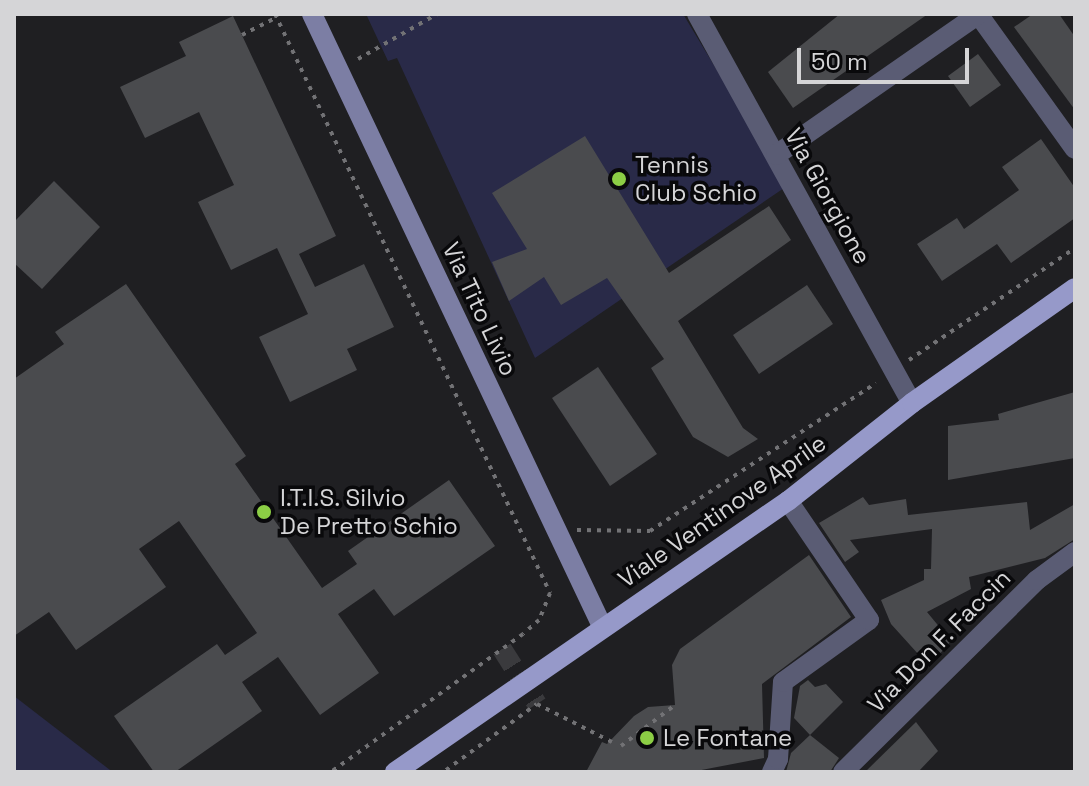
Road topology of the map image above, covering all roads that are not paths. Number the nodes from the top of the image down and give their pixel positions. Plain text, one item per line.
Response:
1 (312, 14) edge
2 (697, 14) edge
3 (979, 14) edge
4 (1075, 149) edge
5 (776, 155) junction
6 (1075, 288) edge
7 (912, 403) junction
8 (788, 501) junction
9 (1075, 552) edge
10 (602, 626) junction
11 (395, 772) edge
12 (772, 772) edge
13 (843, 772) edge

1 - 10 street, Via Tito Livio
2 - 5 street, Via Giorgione
3 - 4 street
3 - 5 street
5 - 7 street, Via Giorgione
6 - 7 main road, Viale Ventinove Aprile
7 - 8 main road, Viale Ventinove Aprile
8 - 10 main road, Viale Ventinove Aprile
8 - 12 street
9 - 13 street, Via Don F. Faccin
10 - 11 main road, Viale Ventinove Aprile

